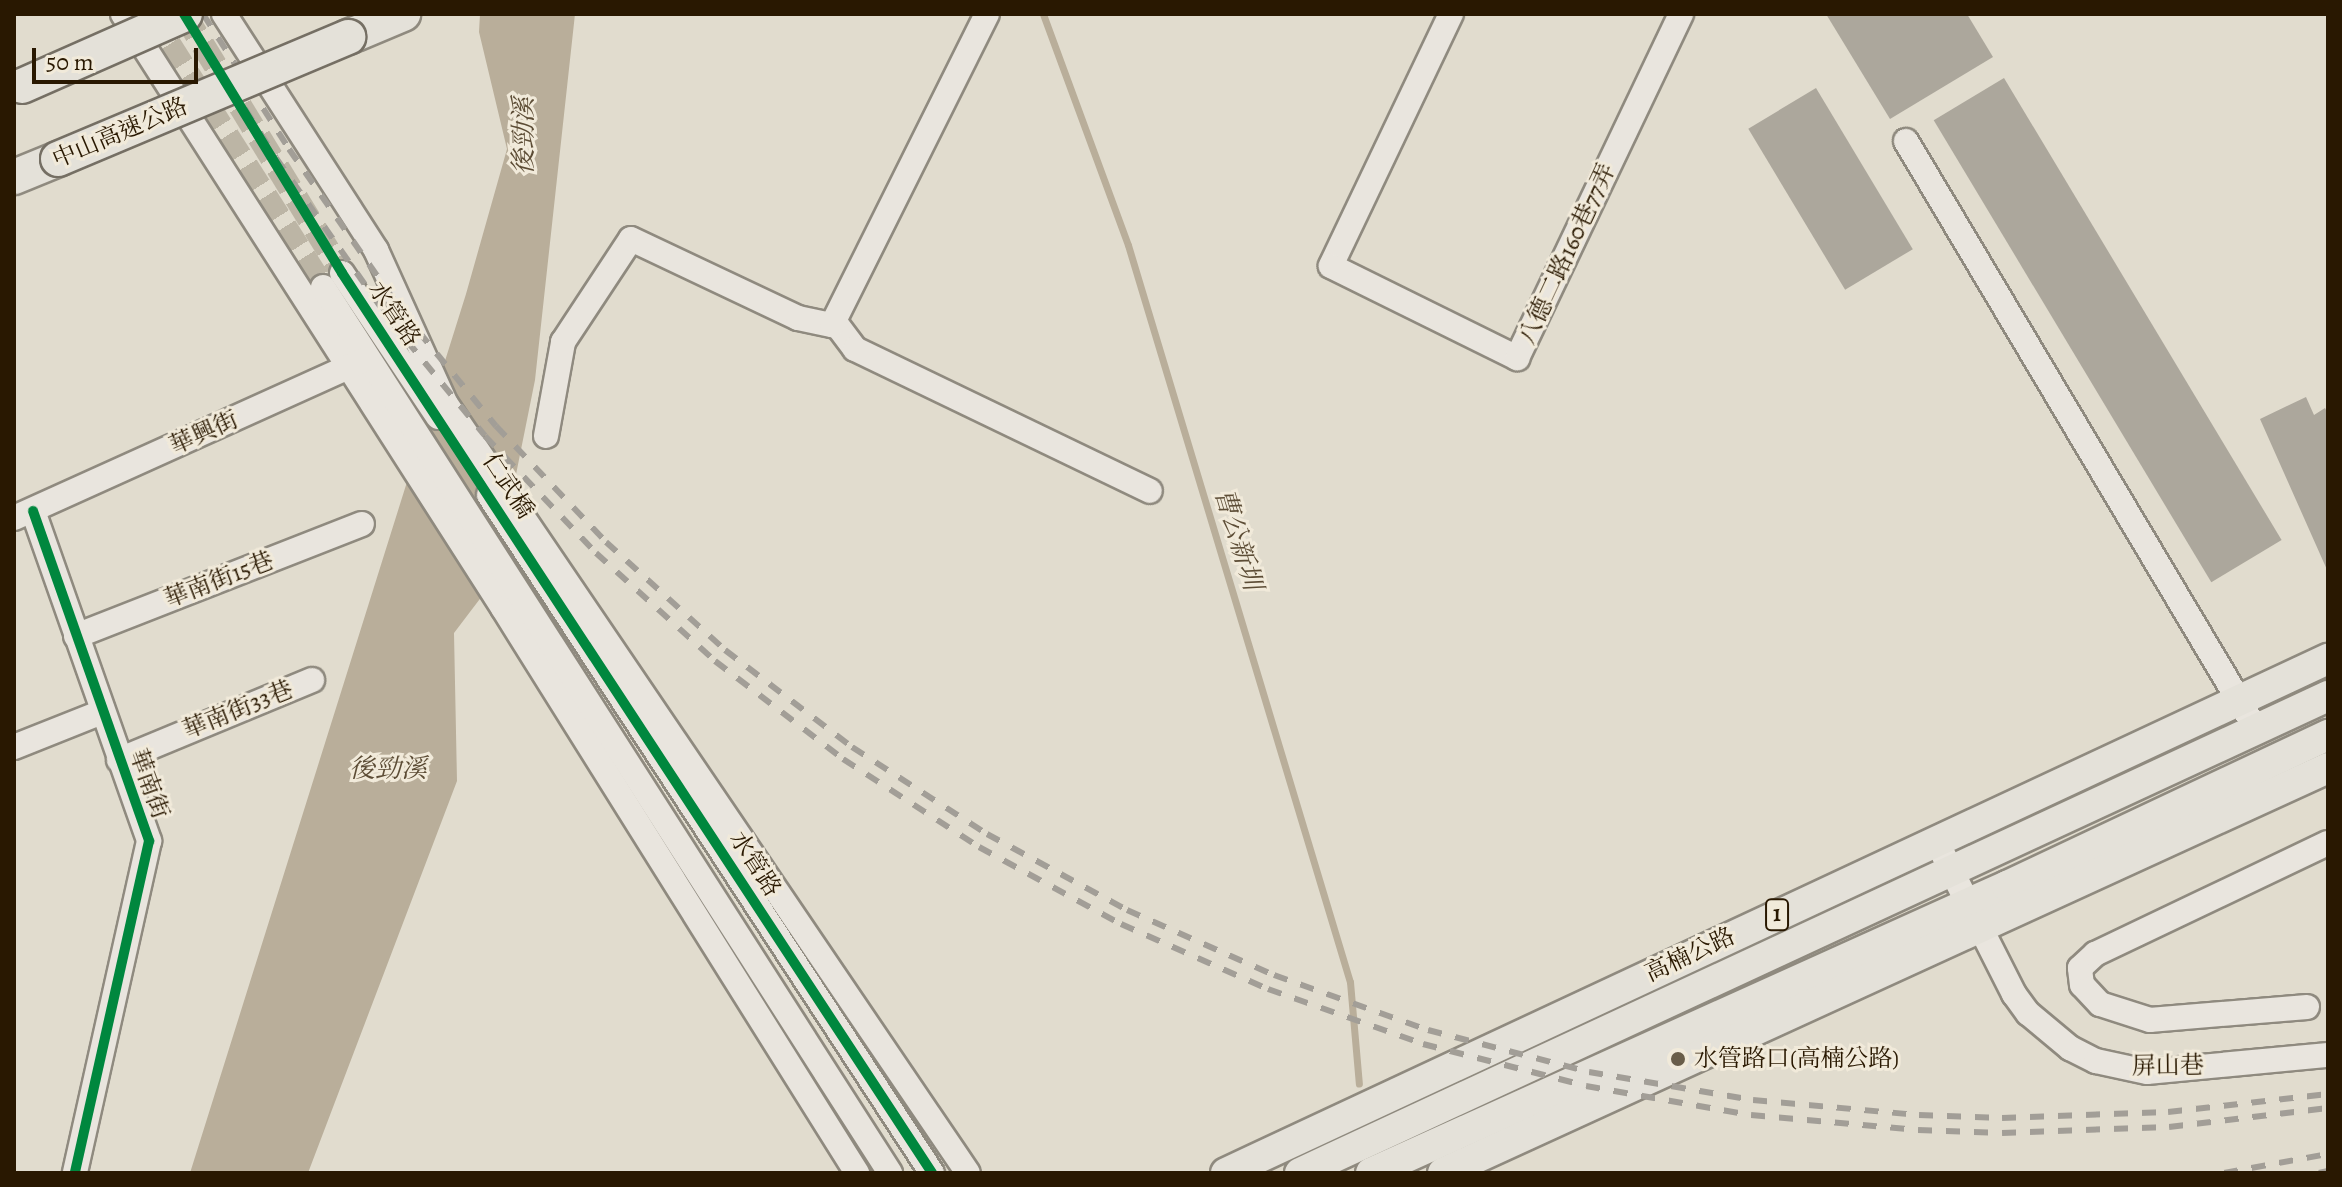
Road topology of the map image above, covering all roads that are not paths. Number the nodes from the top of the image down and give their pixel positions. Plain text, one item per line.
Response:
1 (123, 14) edge
2 (185, 14) edge
3 (224, 14) edge
4 (403, 14) edge
5 (987, 14) edge
6 (1451, 14) edge
7 (1681, 14) edge
8 (18, 87) edge
9 (1906, 141) dead end
10 (14, 177) edge
11 (834, 321) junction
12 (391, 343) junction
13 (359, 362) junction
14 (442, 411) junction
15 (546, 436) dead end
16 (407, 439) joint
17 (1150, 491) dead end
18 (23, 515) edge
19 (362, 524) dead end
20 (550, 571) junction
21 (512, 602) junction
22 (76, 636) junction
23 (2328, 659) edge
24 (312, 680) dead end
25 (2328, 696) edge
26 (2239, 700) junction
27 (102, 712) junction
28 (2256, 729) junction
29 (2328, 735) edge
30 (14, 747) edge
31 (119, 760) junction
32 (2328, 768) edge
33 (1936, 840) junction
34 (2328, 843) edge
35 (1952, 873) junction
36 (1973, 916) junction
37 (2307, 1007) dead end
38 (2328, 1055) edge
39 (75, 1173) edge
40 (857, 1173) edge
41 (890, 1173) edge
42 (932, 1173) edge
43 (968, 1173) edge
44 (1226, 1173) edge
45 (1300, 1173) edge
46 (1371, 1173) edge
47 (1443, 1173) edge

1 - 13 street, 水管路
2 - 8 highway, bridge
3 - 14 street, 水管路
4 - 10 highway, 中山高速公路, bridge
5 - 11 street
6 - 7 street, 八德二路160巷77弄
9 - 26 street
11 - 15 street
11 - 17 street
12 - 13 street, 華興街
12 - 13 street, 水管路
12 - 14 street, 水管路
13 - 16 street, 水管路
13 - 18 street, 華興街
14 - 20 street, 仁武橋
16 - 21 street, 仁武橋
18 - 22 street, 華南街
19 - 22 street, 華南街15巷
20 - 42 street, 水管路
20 - 43 street, 水管路
21 - 40 street
21 - 41 street
22 - 27 street, 華南街
23 - 26 main road, 高楠公路 / 1
24 - 31 street, 華南街33巷
25 - 28 main road, 高楠公路 / 1
26 - 28 street
26 - 33 main road, 高楠公路 / 1
27 - 30 street
27 - 31 street, 華南街
28 - 35 main road, 高楠公路 / 1
29 - 36 main road
31 - 39 street, 華南街
32 - 36 main road
33 - 35 street, 屏山巷
33 - 44 main road, 高楠公路 / 1
34 - 37 street
35 - 36 street, 屏山巷
35 - 45 main road, 高楠公路 / 1
36 - 38 street, 屏山巷
36 - 46 main road
36 - 47 main road

